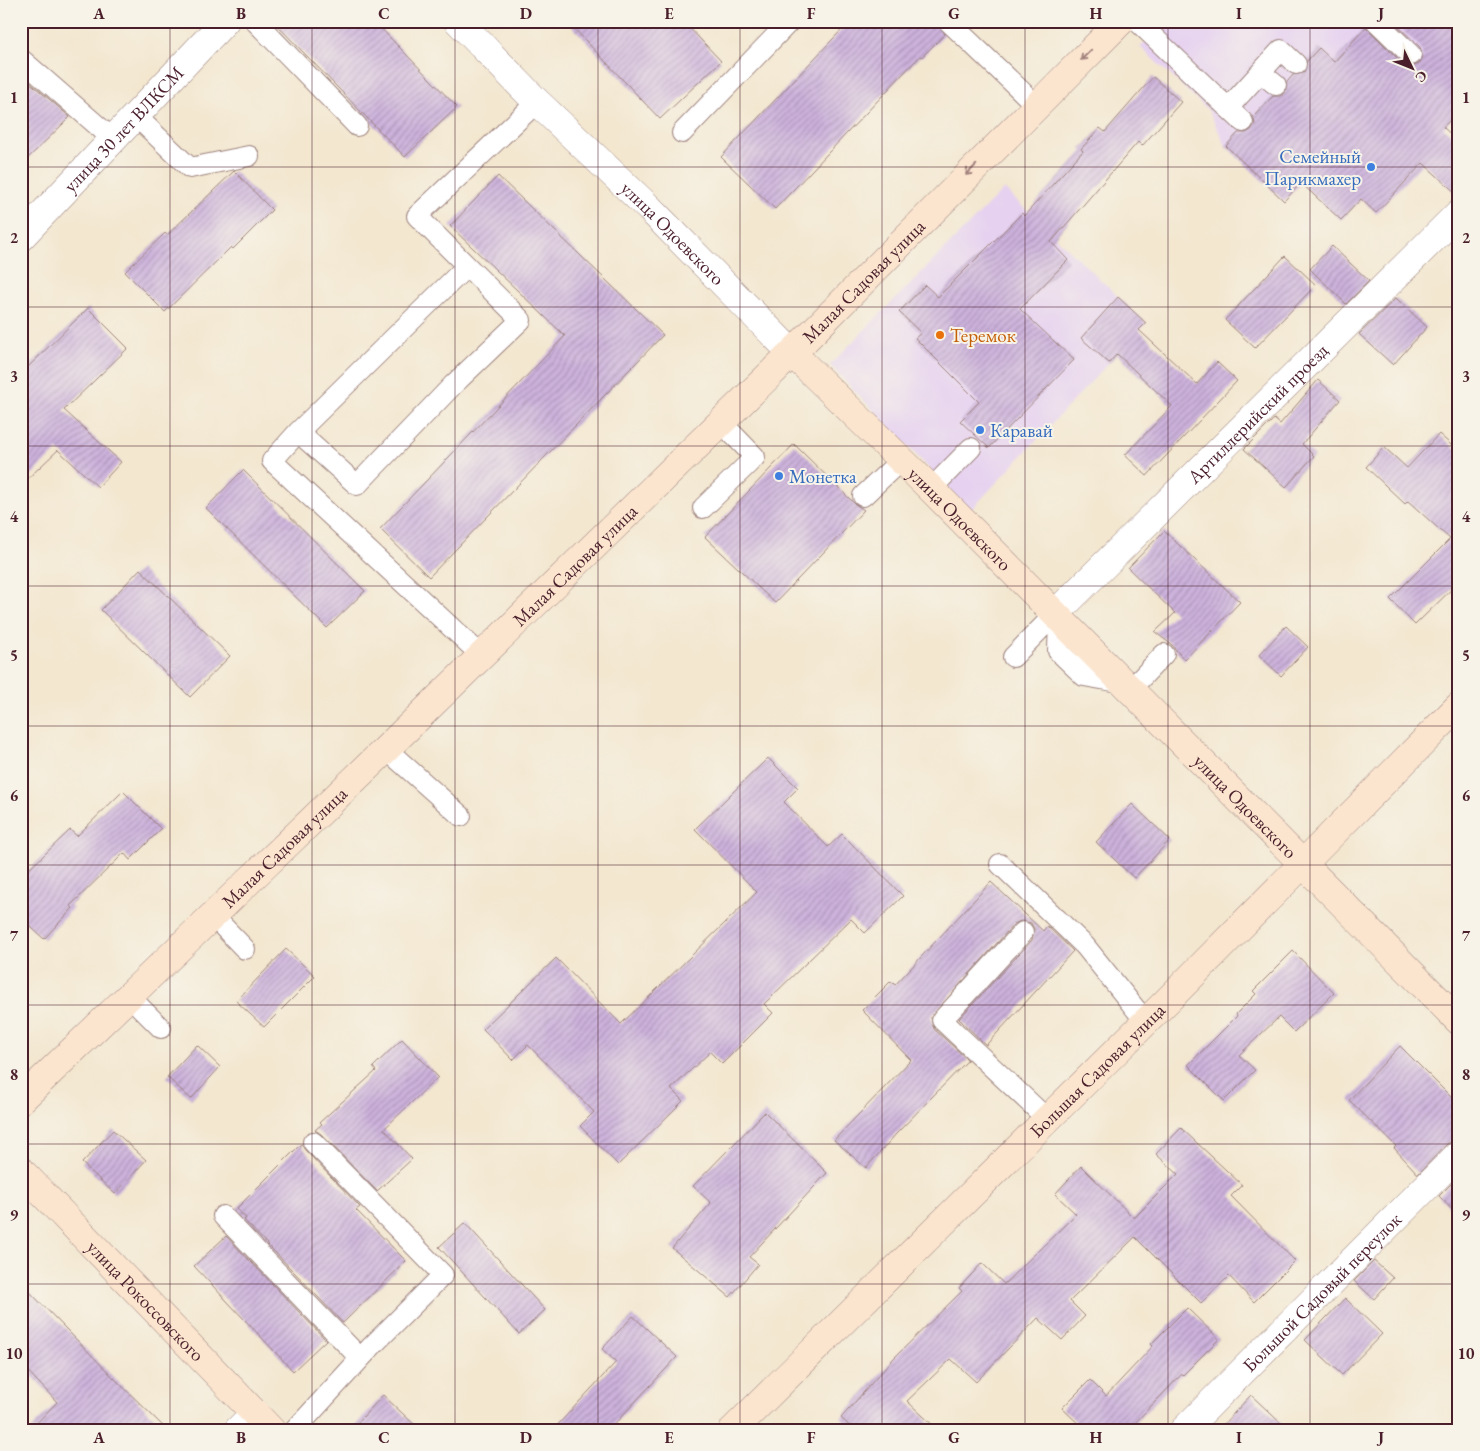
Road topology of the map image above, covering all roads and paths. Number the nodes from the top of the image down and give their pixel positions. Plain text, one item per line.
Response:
1 (225, 21) edge
2 (255, 21) edge
3 (458, 21) edge
4 (790, 21) edge
5 (948, 21) edge
6 (1121, 21) edge
7 (1137, 21) edge
8 (1376, 21) edge
9 (1411, 55) dead end
10 (21, 59) edge
11 (1296, 64) dead end
12 (538, 102) junction
13 (1036, 105) junction
14 (1228, 108) junction
15 (136, 116) junction
16 (1243, 122) dead end
17 (356, 126) dead end
18 (682, 133) dead end
19 (114, 140) junction
20 (249, 156) dead end
21 (1459, 213) edge
22 (21, 236) edge
23 (466, 267) junction
24 (792, 353) junction
25 (720, 421) junction
26 (298, 432) junction
27 (971, 448) dead end
28 (901, 460) junction
29 (931, 489) junction
30 (863, 496) dead end
31 (703, 508) dead end
32 (1057, 616) junction
33 (1164, 654) dead end
34 (482, 656) junction
35 (1013, 657) dead end
36 (1127, 687) junction
37 (1459, 706) edge
38 (386, 750) junction
39 (461, 816) dead end
40 (1302, 863) junction
41 (1000, 864) dead end
42 (212, 916) junction
43 (1023, 932) dead end
44 (245, 949) dead end
45 (129, 996) junction
46 (1457, 1017) edge
47 (1146, 1022) junction
48 (161, 1028) dead end
49 (21, 1100) edge
50 (1047, 1119) junction
51 (314, 1142) dead end
52 (1459, 1154) edge
53 (21, 1171) edge
54 (223, 1216) dead end
55 (360, 1358) junction
56 (254, 1424) edge
57 (295, 1430) edge
58 (733, 1430) edge
59 (1184, 1430) edge

1 - 15 street, улица 30 лет ВЛКСМ
2 - 17 lane
3 - 12 street, улица Одоевского
4 - 18 lane
5 - 13 lane
6 -> 13 street, Малая Садовая улица
7 - 14 lane
8 - 9 lane
10 - 19 lane
11 - 14 lane
12 - 23 lane
12 - 24 street, улица Одоевского
13 -> 24 street, Малая Садовая улица
14 - 16 lane
15 - 19 street, улица 30 лет ВЛКСМ
15 - 20 lane
19 - 22 street, улица 30 лет ВЛКСМ
21 - 32 street, Артиллерийский проезд
23 - 26 lane
23 - 26 lane
24 - 25 street, Малая Садовая улица
24 - 28 street, улица Одоевского
25 - 31 lane
25 - 34 street, Малая Садовая улица
26 - 34 lane
27 - 29 lane
28 - 29 street, улица Одоевского
28 - 30 lane
29 - 32 street, улица Одоевского
32 - 35 lane
32 - 36 street, улица Одоевского
33 - 36 lane
34 - 38 street, Малая Садовая улица
36 - 40 street, улица Одоевского
37 - 40 street, Большая Садовая улица
38 - 39 lane
38 - 42 street, Малая Садовая улица
40 - 46 street, улица Одоевского
40 - 47 street, Большая Садовая улица
41 - 47 lane
42 - 44 lane
42 - 45 street, Малая Садовая улица
43 - 50 lane
45 - 48 lane
45 - 49 street, Малая Садовая улица
47 - 50 street, Большая Садовая улица
50 - 58 street, Большая Садовая улица
51 - 55 lane
52 - 59 street, Большой Садовый переулок
53 - 56 street, улица Рокоссовского
54 - 55 lane
55 - 57 lane

